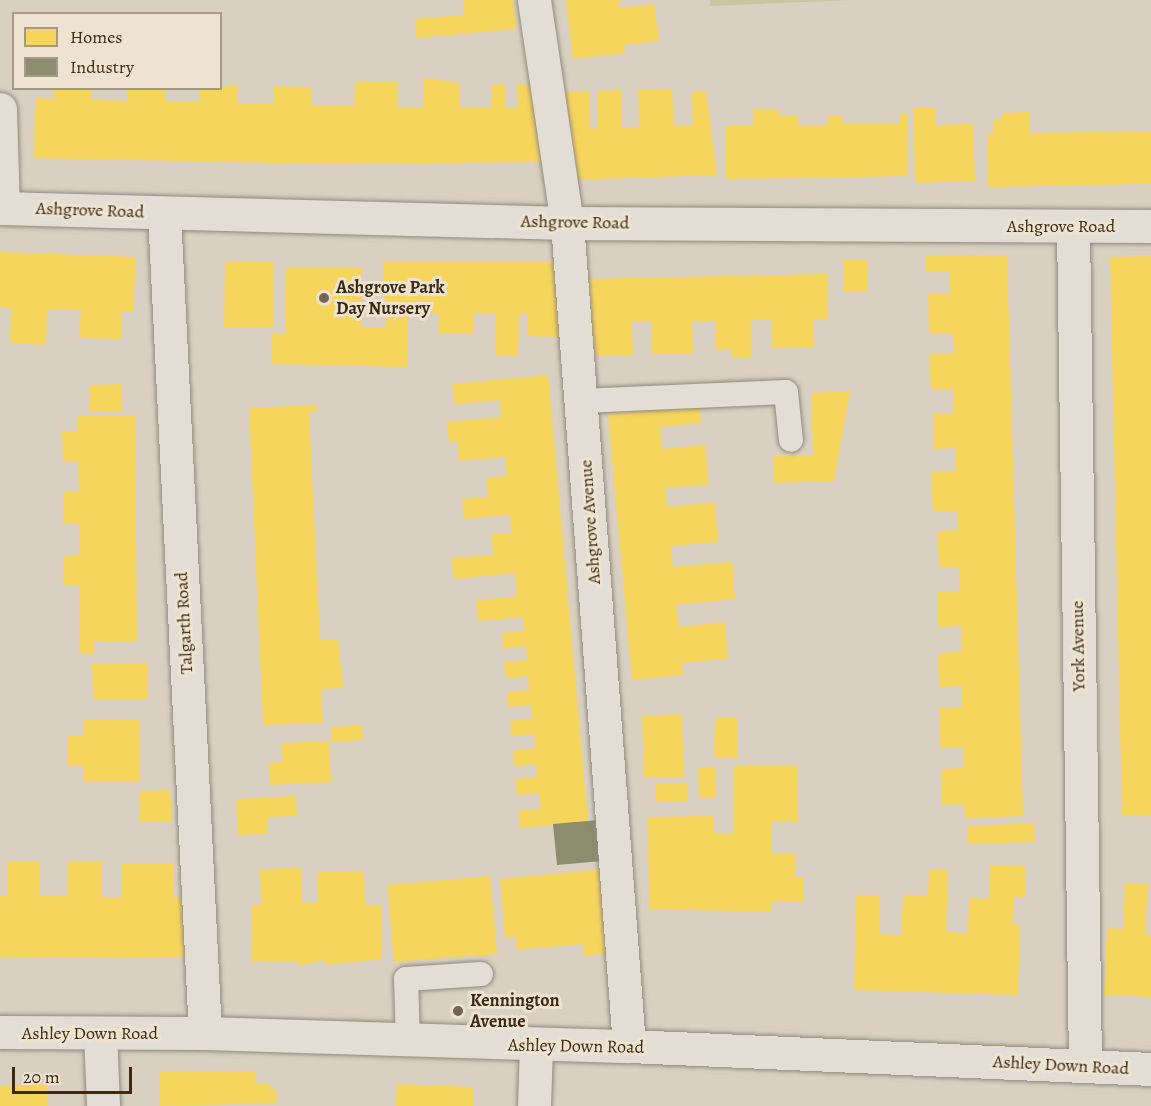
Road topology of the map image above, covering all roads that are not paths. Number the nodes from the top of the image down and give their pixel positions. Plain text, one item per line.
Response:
1 (534, 0) edge
2 (0, 109) edge
3 (2, 208) edge
4 (164, 213) junction
5 (567, 223) junction
6 (1073, 226) junction
7 (1151, 226) edge
8 (581, 401) junction
9 (791, 440) dead end
10 (481, 974) dead end
11 (0, 1032) edge
12 (99, 1033) junction
13 (205, 1033) junction
14 (408, 1041) junction
15 (536, 1046) junction
16 (629, 1046) junction
17 (1085, 1066) junction
18 (1151, 1069) edge
19 (103, 1106) edge
20 (534, 1106) edge

1 - 5 street, Ashgrove Avenue
2 - 3 street
3 - 4 street, Ashgrove Road
4 - 5 street, Ashgrove Road
4 - 13 street, Talgarth Road
5 - 6 street, Ashgrove Road
5 - 8 street, Ashgrove Avenue
6 - 7 street, Ashgrove Road
6 - 17 street, York Avenue
8 - 9 lane
8 - 16 street, Ashgrove Avenue
10 - 14 lane
11 - 12 street, Ashley Down Road
12 - 13 street, Ashley Down Road
12 - 19 street
13 - 14 street, Ashley Down Road
14 - 15 street, Ashley Down Road
15 - 16 street, Ashley Down Road
15 - 20 street
16 - 17 street, Ashley Down Road
17 - 18 street, Ashley Down Road

